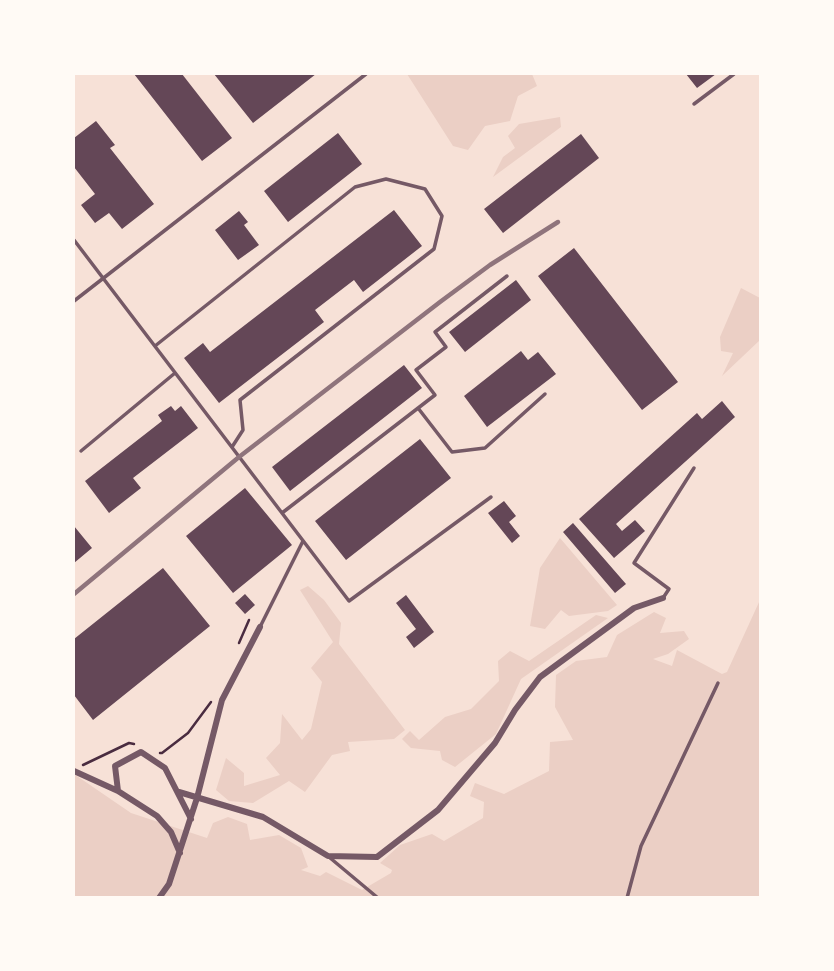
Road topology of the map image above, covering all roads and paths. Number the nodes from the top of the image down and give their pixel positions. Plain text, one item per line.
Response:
1 (366, 74) edge
2 (734, 74) edge
3 (694, 104) dead end
4 (74, 240) edge
5 (507, 276) dead end
6 (103, 278) junction
7 (74, 301) edge
8 (155, 346) junction
9 (175, 373) junction
10 (545, 394) dead end
11 (418, 408) junction
12 (232, 447) junction
13 (81, 452) dead end
14 (694, 468) dead end
15 (491, 498) dead end
16 (282, 513) junction
17 (303, 541) junction
18 (663, 598) joint
19 (249, 620) dead end
20 (260, 627) joint
21 (238, 645) dead end
22 (718, 683) dead end
23 (216, 696) dead end
24 (140, 746) dead end
25 (151, 750) dead end
26 (74, 770) edge
27 (118, 791) junction
28 (179, 792) junction
29 (197, 798) junction
30 (191, 819) junction
31 (180, 853) junction
32 (328, 856) junction
33 (159, 898) edge
34 (378, 898) edge
35 (627, 898) edge

1 - 6 lane
2 - 3 lane
4 - 6 lane
5 - 11 lane
6 - 7 lane
6 - 8 lane
8 - 9 lane
8 - 12 lane
9 - 12 lane
9 - 13 lane
10 - 11 lane
11 - 16 lane
12 - 16 lane
14 - 18 lane
15 - 17 lane
16 - 17 lane
17 - 20 lane
18 - 32 street
19 - 21 path
20 - 29 street
22 - 35 lane
23 - 25 path
24 - 26 path
26 - 27 street
27 - 28 street
27 - 31 street
28 - 29 street
28 - 30 street
29 - 30 street
29 - 32 street
30 - 31 street
31 - 33 street
32 - 34 lane

